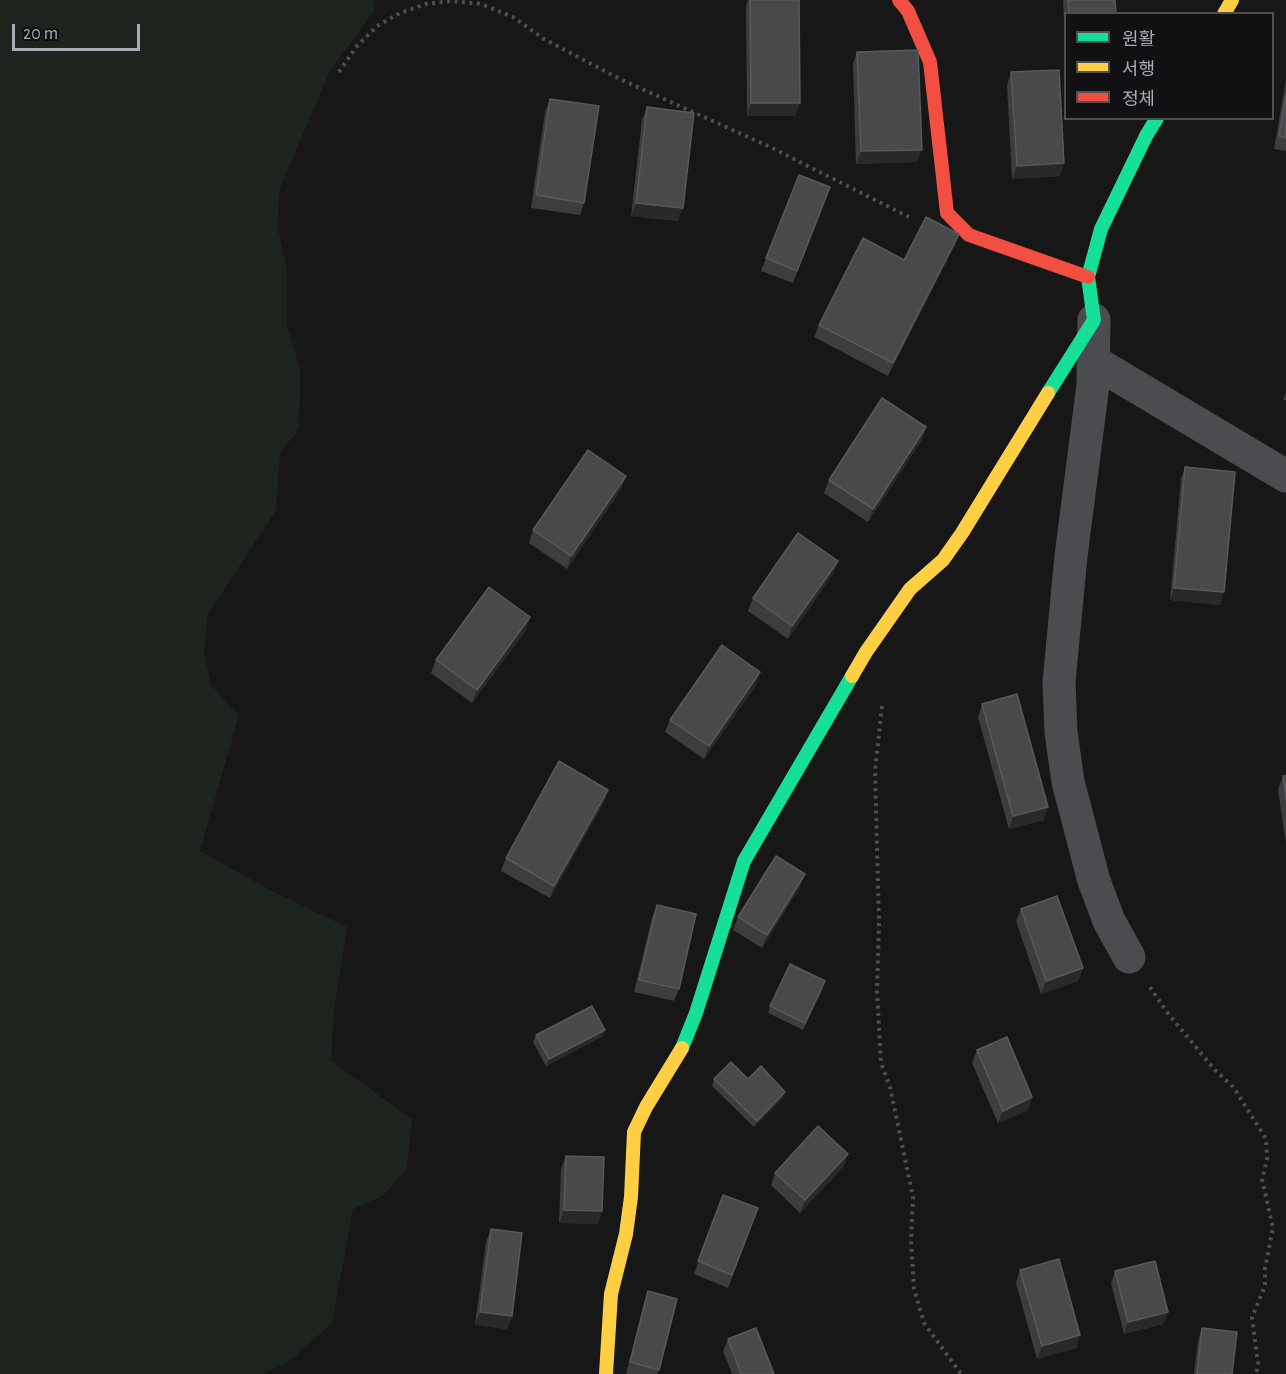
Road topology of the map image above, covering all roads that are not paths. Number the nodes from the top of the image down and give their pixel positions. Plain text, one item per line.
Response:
1 (899, 0) edge
2 (1156, 120) edge
3 (1088, 277) junction
4 (1094, 320) junction
5 (1093, 361) junction
6 (1286, 476) edge
7 (1129, 957) road end
8 (606, 1374) edge

1 - 3 street
2 - 3 street
3 - 4 street
4 - 5 street
4 - 8 street
5 - 6 street
5 - 7 street

